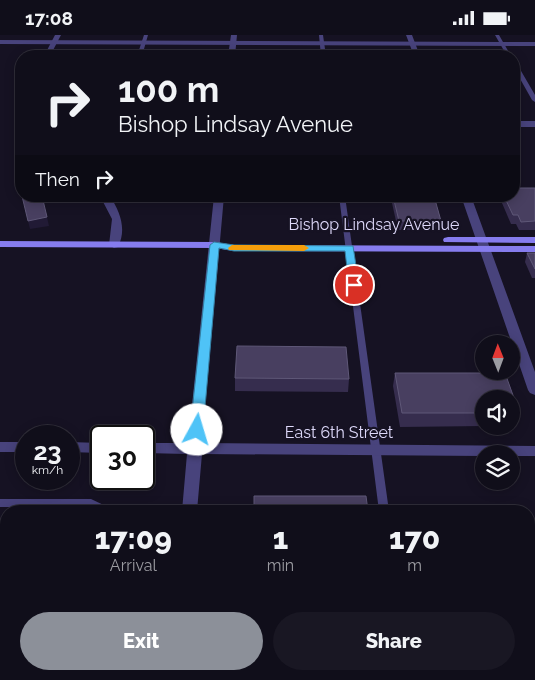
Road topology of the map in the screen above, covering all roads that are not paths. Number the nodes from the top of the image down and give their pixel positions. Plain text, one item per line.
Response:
1 (58, 35) edge
2 (321, 35) edge
3 (409, 35) edge
4 (497, 35) edge
5 (145, 39) edge
6 (234, 39) edge
7 (0, 42) edge
8 (54, 42) junction
9 (322, 43) junction
10 (412, 43) junction
11 (502, 44) junction
12 (535, 44) edge
13 (50, 50) edge
14 (323, 50) edge
15 (415, 50) edge
16 (506, 50) edge
17 (520, 74) edge
18 (535, 100) edge
19 (520, 124) edge
20 (535, 124) edge
21 (109, 202) edge
22 (218, 202) edge
23 (343, 202) edge
24 (468, 202) edge
25 (535, 240) edge
26 (0, 244) edge
27 (349, 244) junction
28 (483, 244) junction
29 (114, 245) junction
30 (214, 245) junction
31 (535, 249) edge
32 (535, 390) edge
33 (0, 447) edge
34 (15, 447) edge
35 (155, 448) edge
36 (195, 448) junction
37 (376, 449) junction
38 (535, 451) edge
39 (0, 503) edge
40 (95, 505) edge
41 (190, 505) edge
42 (383, 505) edge

1 - 8 street
2 - 9 lane
3 - 10 street
4 - 11 lane
5 - 6 street
5 - 8 street
6 - 9 street
7 - 8 street
8 - 13 street
9 - 10 street
9 - 14 lane
10 - 11 street
10 - 15 street
11 - 12 street
11 - 16 lane
17 - 18 lane
19 - 20 street
21 - 29 street
22 - 30 street
23 - 27 lane
24 - 28 street
25 - 28 main road, Bishop Lindsay Avenue
26 - 29 main road, Bishop Lindsay Avenue
27 - 28 main road, Bishop Lindsay Avenue
27 - 30 main road, Bishop Lindsay Avenue
27 - 37 lane
28 - 31 main road, Bishop Lindsay Avenue
28 - 32 street
29 - 30 main road, Bishop Lindsay Avenue
30 - 36 street
33 - 34 street
35 - 36 street, East 6th Street
36 - 37 street, East 6th Street
36 - 41 street
37 - 38 street, East 6th Street
37 - 42 lane
39 - 40 lane

